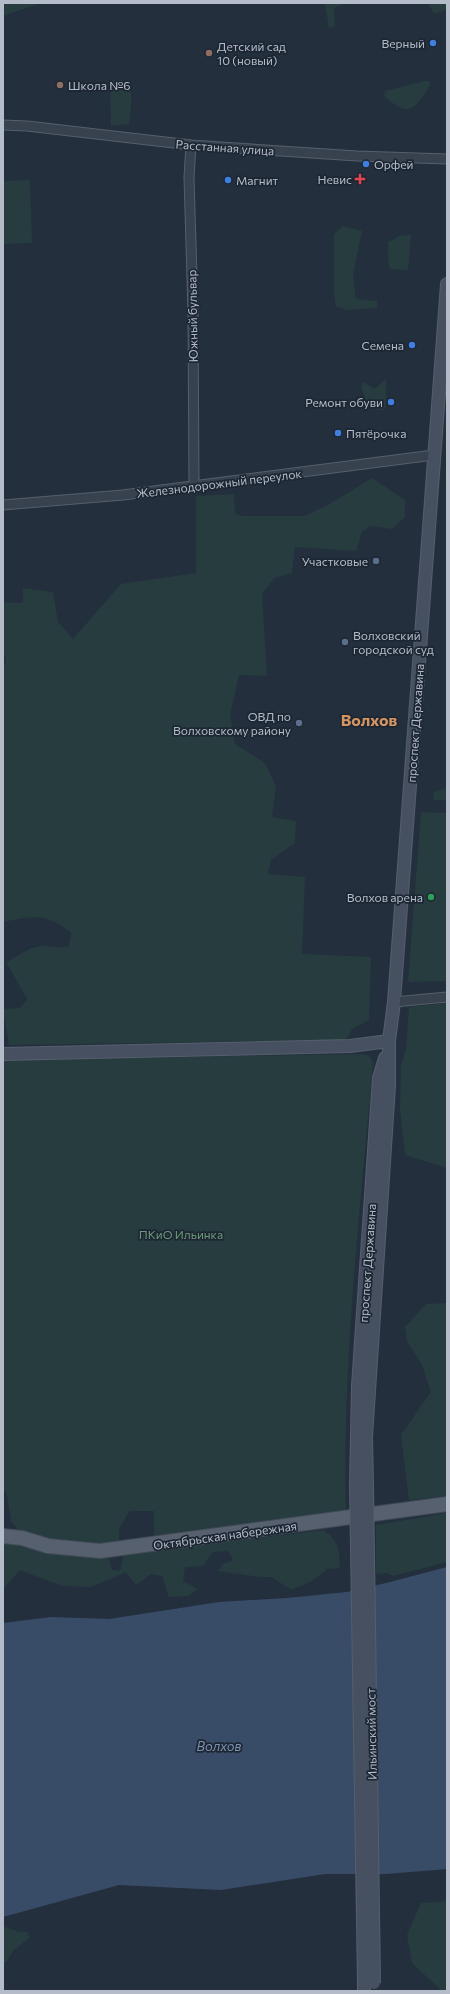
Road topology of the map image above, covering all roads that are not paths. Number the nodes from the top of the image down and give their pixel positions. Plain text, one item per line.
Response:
1 (3, 125) edge
2 (190, 145) junction
3 (447, 159) edge
4 (447, 284) edge
5 (442, 412) edge
6 (434, 455) junction
7 (194, 486) junction
8 (3, 505) edge
9 (447, 997) edge
10 (394, 1002) junction
11 (389, 1041) junction
12 (3, 1054) edge
13 (361, 1485) joint
14 (447, 1504) edge
15 (3, 1527) edge
16 (3, 1536) edge
17 (22, 1538) junction
18 (369, 1987) edge

1 - 2 street, Расстанная улица
2 - 3 street, Расстанная улица
2 - 7 street, Южный бульвар
4 - 5 main road, проспект Державина
5 - 6 main road, проспект Державина
6 - 7 street, Железнодорожный переулок
6 - 10 main road, проспект Державина
7 - 8 street, Железнодорожный переулок
9 - 10 street
10 - 11 main road, проспект Державина
11 - 12 main road
11 - 13 main road, проспект Державина
13 - 18 main road, Ильинский мост, bridge
14 - 17 main road, Октябрьская набережная
15 - 17 main road
16 - 17 main road, Октябрьская набережная

